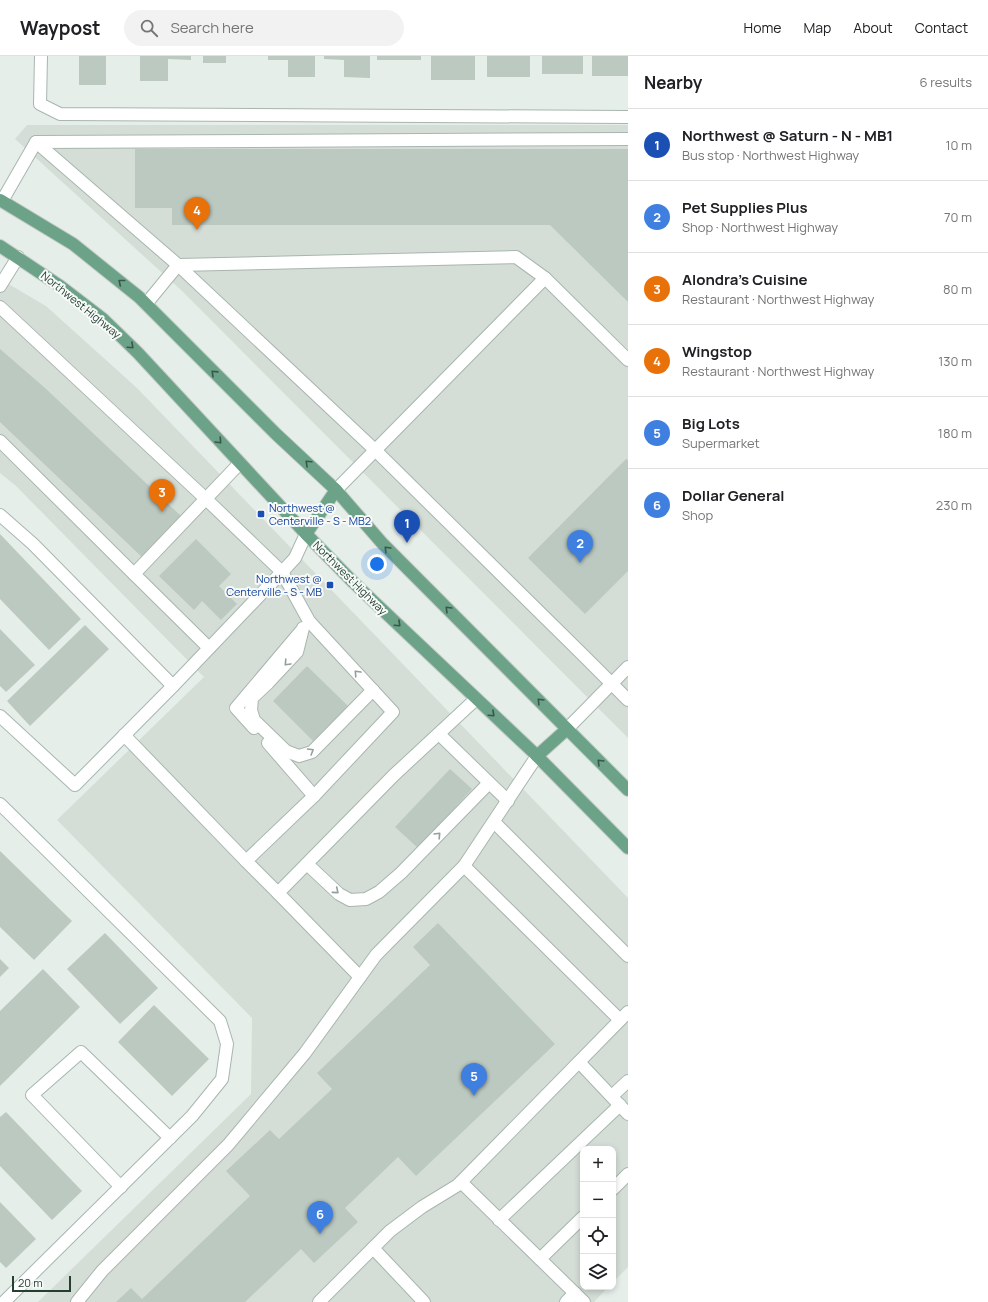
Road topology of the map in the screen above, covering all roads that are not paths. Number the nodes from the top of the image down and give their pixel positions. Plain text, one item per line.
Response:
1 (41, 56) edge
2 (628, 117) edge
3 (628, 139) edge
4 (36, 142) junction
5 (1, 200) edge
6 (0, 246) edge
7 (18, 257) junction
8 (178, 265) junction
9 (546, 278) junction
10 (0, 286) edge
11 (146, 304) junction
12 (0, 307) edge
13 (628, 360) edge
14 (0, 440) edge
15 (375, 450) junction
16 (240, 463) junction
17 (336, 490) junction
18 (206, 499) junction
19 (0, 515) edge
20 (306, 534) junction
21 (282, 572) junction
22 (134, 574) junction
23 (306, 625) junction
24 (209, 648) junction
25 (628, 667) edge
26 (612, 683) junction
27 (173, 686) junction
28 (373, 690) junction
29 (476, 698) junction
30 (628, 700) edge
31 (0, 716) edge
32 (567, 729) junction
33 (439, 734) junction
34 (124, 735) junction
35 (537, 756) junction
36 (489, 783) junction
37 (628, 790) edge
38 (314, 796) junction
39 (508, 801) junction
40 (2, 809) edge
41 (494, 822) junction
42 (628, 848) edge
43 (246, 861) junction
44 (307, 864) junction
45 (464, 866) junction
46 (278, 893) junction
47 (628, 956) edge
48 (360, 978) junction
49 (624, 1016) edge
50 (579, 1062) junction
51 (628, 1081) edge
52 (612, 1096) junction
53 (624, 1109) edge
54 (170, 1138) junction
55 (628, 1174) edge
56 (461, 1182) junction
57 (616, 1186) edge
58 (121, 1187) junction
59 (582, 1218) edge
60 (499, 1220) junction
61 (373, 1248) junction
62 (540, 1259) junction
63 (574, 1293) junction
64 (4, 1302) edge
65 (77, 1302) edge
66 (319, 1302) edge
67 (424, 1302) edge
68 (566, 1302) edge
69 (584, 1302) edge

1 - 2 street
3 - 4 street
4 - 5 street
4 - 8 street
11 -> 5 main road
6 - 7 main road, Northwest Highway
7 - 10 street
7 -> 16 main road, Northwest Highway
8 - 9 street
8 - 11 street
8 - 15 street
9 - 13 street
9 - 15 street
17 -> 11 main road
12 - 18 street
14 - 22 street
15 - 17 street
15 - 26 street
16 - 18 street
16 - 20 main road, Northwest Highway
17 - 20 main road
32 -> 17 main road
18 - 21 street
18 - 22 street
19 - 27 street
20 - 21 street
20 -> 29 main road, Northwest Highway
21 - 23 street
21 - 24 street
22 - 24 street
28 -> 23 street
23 -> 28 street
23 - 38 street
24 - 27 street
25 - 26 street
26 - 30 street
26 - 32 street
27 - 34 street
28 - 38 street
29 - 33 street
29 -> 35 main road, Northwest Highway
31 - 34 street
32 - 35 main road
37 -> 32 main road
33 - 36 street
33 - 44 street
34 - 43 street
35 - 39 street
35 - 42 main road, Northwest Highway
36 - 39 street
44 -> 36 street
38 - 43 street
39 - 41 street
40 - 54 street
41 - 45 street
41 - 47 street
43 - 46 street
44 - 46 street
45 - 48 street
45 - 49 street
46 - 48 street
48 - 65 street
49 - 50 street
50 - 52 street
50 - 56 street
51 - 52 street
52 - 53 street
53 - 60 street
54 - 58 street
54 - 58 street
55 - 57 street
56 - 60 street
56 - 61 street
58 - 64 street
59 - 62 street
60 - 62 street
61 - 66 street
61 - 67 street
62 - 63 street
63 - 68 street
63 - 69 street

